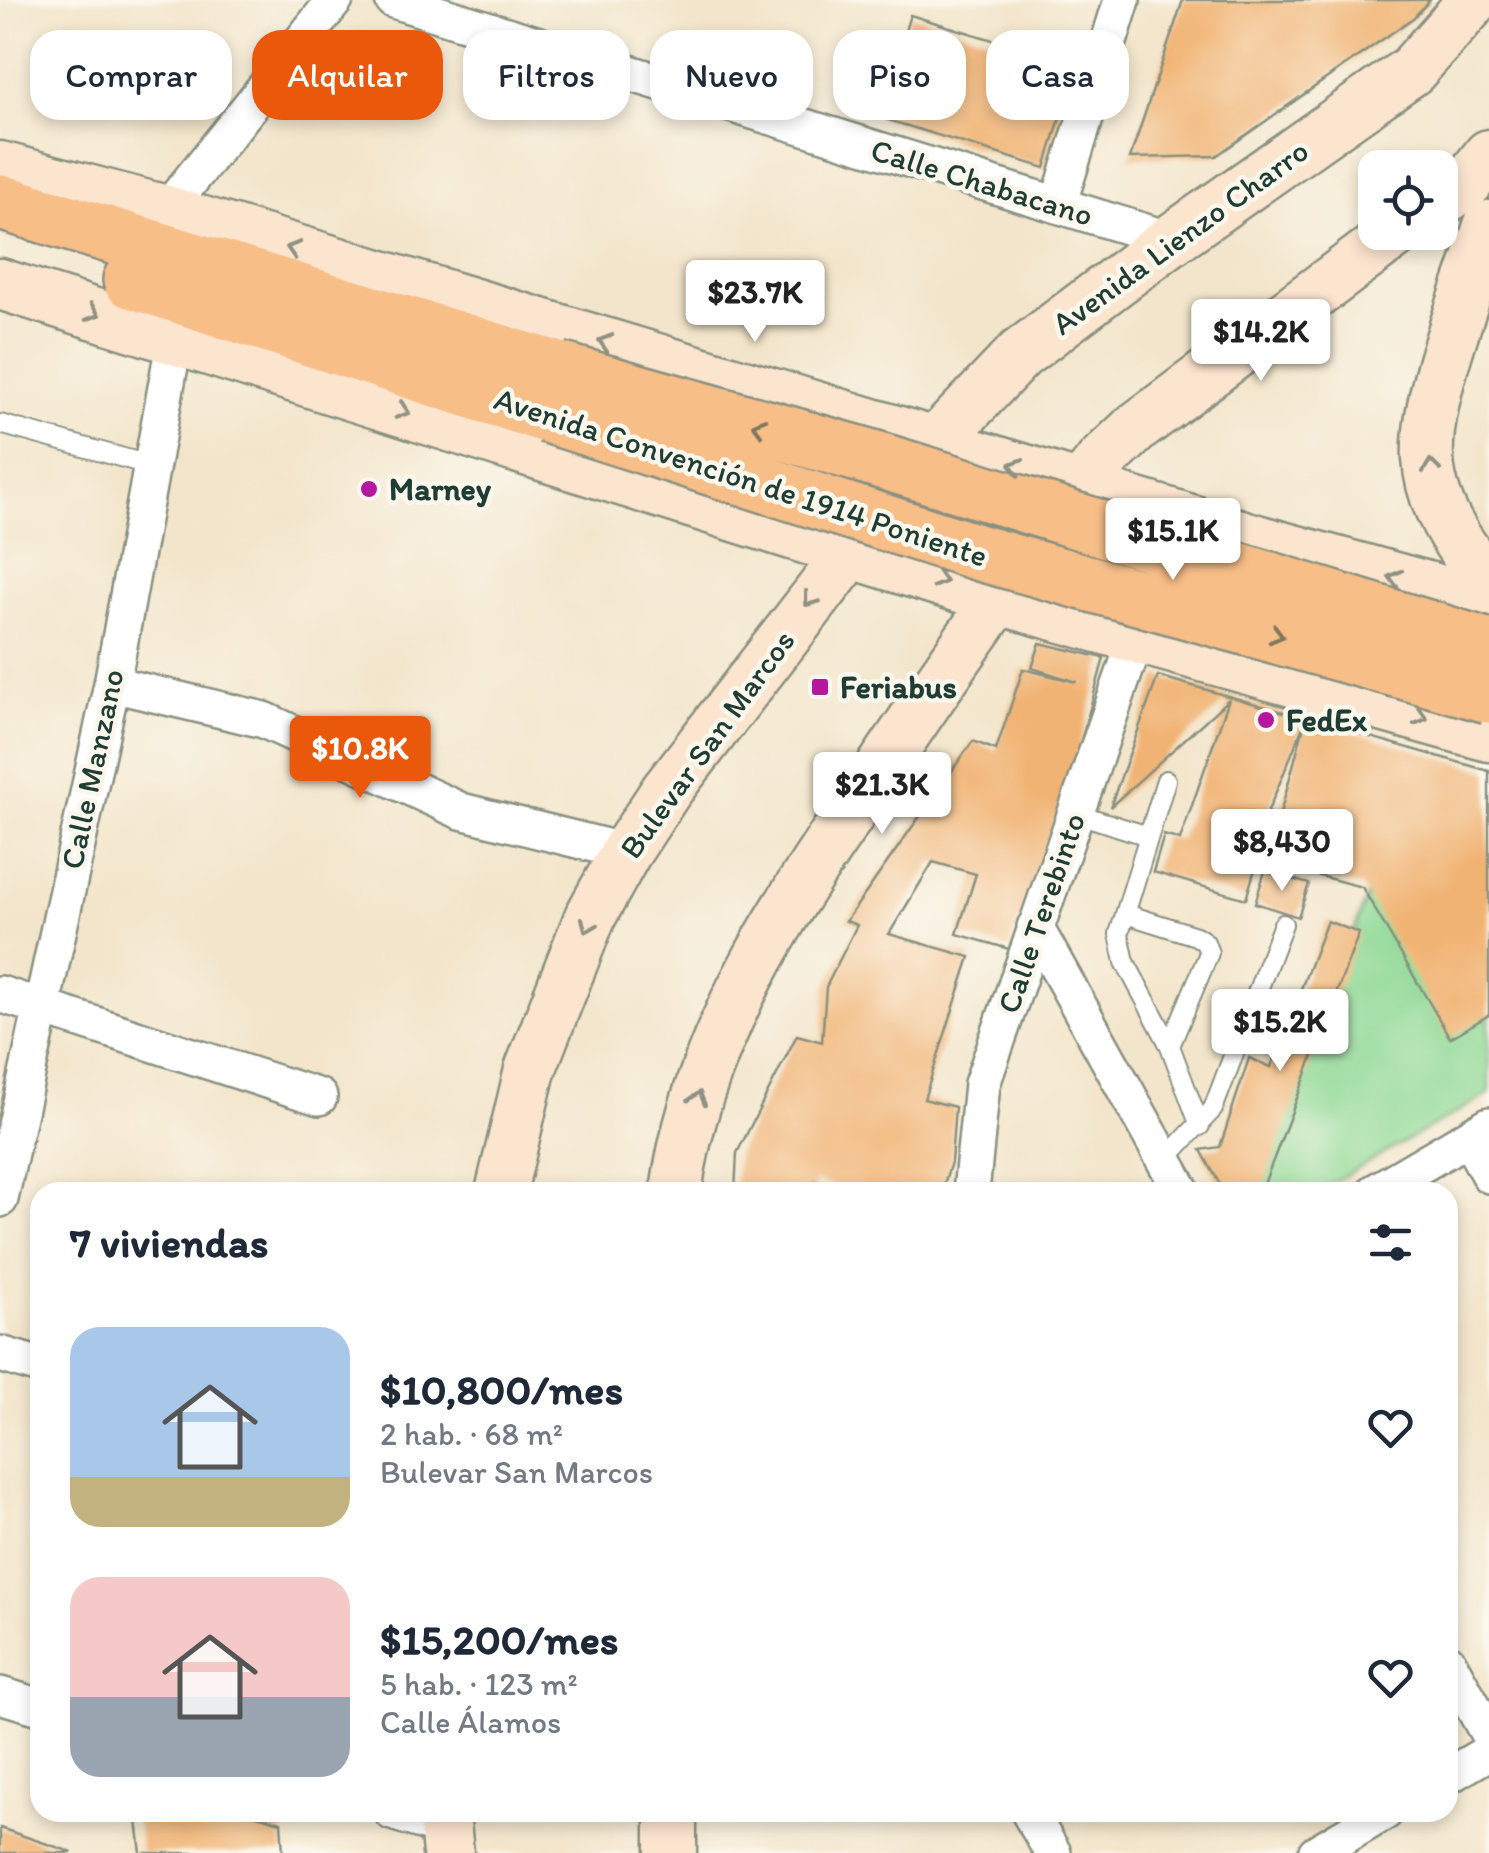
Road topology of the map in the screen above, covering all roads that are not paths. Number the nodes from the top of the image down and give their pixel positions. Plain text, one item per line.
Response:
1 (335, 0) edge
2 (393, 0) edge
3 (1122, 0) edge
4 (1474, 0) edge
5 (1489, 155) edge
6 (0, 167) edge
7 (1458, 189) edge
8 (0, 202) edge
9 (1058, 205) junction
10 (166, 210) junction
11 (1489, 226) edge
12 (0, 238) edge
13 (1171, 240) junction
14 (1372, 250) edge
15 (0, 284) edge
16 (175, 338) junction
17 (553, 393) junction
18 (814, 404) junction
19 (0, 424) edge
20 (936, 442) junction
21 (149, 465) junction
22 (1080, 484) junction
23 (768, 527) junction
24 (1260, 541) junction
25 (848, 551) junction
26 (1489, 581) edge
27 (998, 598) junction
28 (1489, 604) edge
29 (1136, 639) junction
30 (1489, 647) edge
31 (1230, 663) junction
32 (112, 684) junction
33 (1489, 695) edge
34 (1489, 736) edge
35 (1166, 780) dead end
36 (1075, 813) junction
37 (1148, 836) junction
38 (626, 852) junction
39 (1126, 914) junction
40 (1283, 924) dead end
41 (1034, 927) junction
42 (0, 994) edge
43 (40, 1006) junction
44 (1170, 1046) junction
45 (318, 1097) dead end
46 (1200, 1126) junction
47 (1479, 1131) edge
48 (1164, 1161) junction
49 (1489, 1175) edge
50 (503, 1182) edge
51 (678, 1182) edge
52 (972, 1182) edge
53 (1176, 1182) edge
54 (1393, 1182) edge
55 (0, 1199) edge
56 (0, 1354) edge
57 (30, 1363) edge
58 (1458, 1680) edge
59 (0, 1695) edge
60 (30, 1704) edge
61 (1489, 1734) edge
62 (1489, 1752) edge
63 (1458, 1770) edge
64 (420, 1822) edge
65 (1035, 1822) edge
66 (1368, 1822) edge
67 (446, 1831) edge
68 (1053, 1853) edge
69 (1316, 1853) edge

1 - 10 street
2 - 9 street, Calle Chabacano
3 - 9 street
4 - 13 street, Avenida Lienzo Charro
5 - 7 street
6 - 10 street
8 - 17 main road, Avenida Convención de 1914 Poniente
9 - 13 street, Calle Chabacano
18 -> 10 street
26 -> 11 street
12 - 17 main road, Avenida Convención de 1914 Poniente
13 - 20 street, Avenida Lienzo Charro
14 - 22 street
15 -> 16 street, Avenida Convención de 1914 Poniente
16 - 21 street, Calle Manzano
16 -> 23 street, Avenida Convención de 1914 Poniente
30 -> 17 main road, Avenida Convención de 1914 Poniente, bridge
17 -> 33 main road, Avenida Convención de 1914 Poniente, bridge
18 - 20 street
18 - 23 street
19 - 21 lane
22 -> 20 street
20 - 25 street, Bulevar San Marcos
21 - 32 street, Calle Manzano
22 - 24 street
22 - 27 street
23 - 25 street, Avenida Convención de 1914 Poniente
28 -> 24 street
24 - 31 street
25 -> 27 street, Avenida Convención de 1914 Poniente
25 -> 38 street, Bulevar San Marcos
27 - 29 street, Avenida Convención de 1914 Poniente
51 -> 27 street
29 - 31 street, Avenida Convención de 1914 Poniente
29 - 36 street, Calle Terebinto
31 -> 34 street, Avenida Convención de 1914 Poniente
32 - 38 street
32 - 43 street, Calle Manzano
35 - 37 lane
36 - 37 lane
36 - 41 street, Calle Terebinto
37 - 39 lane
38 -> 50 street, Bulevar San Marcos
39 - 44 lane
39 - 44 lane
40 - 46 lane
41 - 48 street
41 - 52 street, Calle Terebinto
42 - 43 street
43 - 45 street
43 - 55 street, Calle Manzano
44 - 46 lane
46 - 48 lane
47 - 49 street
47 - 54 street
48 - 53 street
56 - 57 street
58 - 61 street
59 - 60 street
62 - 63 street
64 - 67 street
65 - 68 street
66 - 69 street

